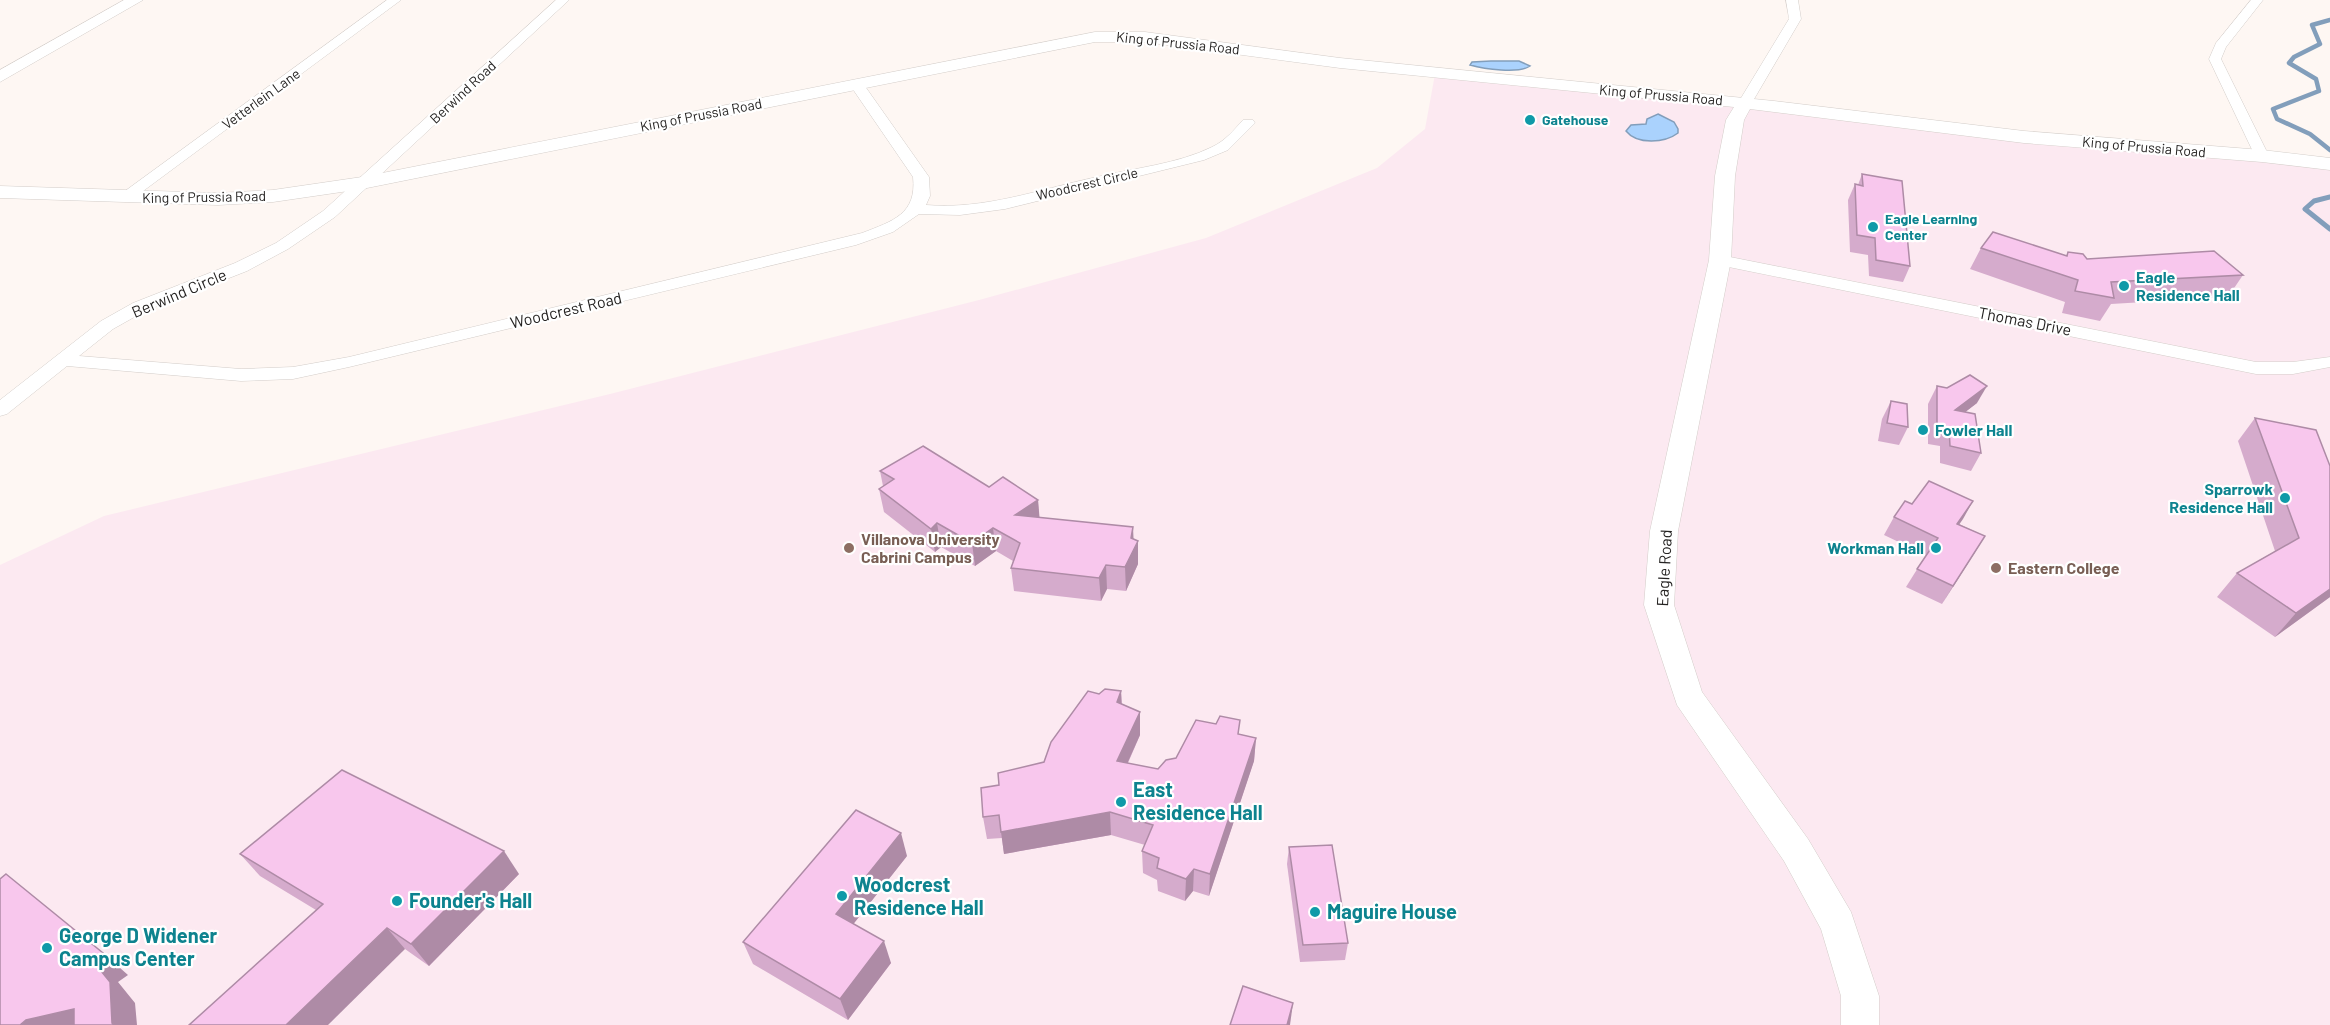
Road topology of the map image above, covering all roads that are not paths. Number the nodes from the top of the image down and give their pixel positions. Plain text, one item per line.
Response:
1 (135, 0) edge
2 (395, 0) edge
3 (563, 0) edge
4 (1792, 0) edge
5 (2257, 0) edge
6 (0, 77) edge
7 (857, 85) junction
8 (1745, 103) junction
9 (1248, 123) dead end
10 (2262, 156) junction
11 (2330, 164) edge
12 (362, 183) junction
13 (0, 192) edge
14 (126, 197) junction
15 (914, 209) junction
16 (1720, 260) junction
17 (62, 360) junction
18 (2330, 362) edge
19 (0, 410) edge
20 (1860, 1025) edge

1 - 6 street
2 - 14 street, Vetterlein Lane
3 - 12 street, Berwind Road
4 - 8 street
5 - 10 street
7 - 8 street, King of Prussia Road
7 - 12 street, King of Prussia Road
7 - 15 street
8 - 10 street, King of Prussia Road
8 - 16 street, Eagle Road
9 - 15 street, Woodcrest Circle
10 - 11 street, King of Prussia Road
12 - 14 street, King of Prussia Road
12 - 17 street, Berwind Circle
13 - 14 street, King of Prussia Road
15 - 17 street, Woodcrest Road
16 - 18 street, Thomas Drive
16 - 20 street, Eagle Road
17 - 19 street, Berwind Circle

